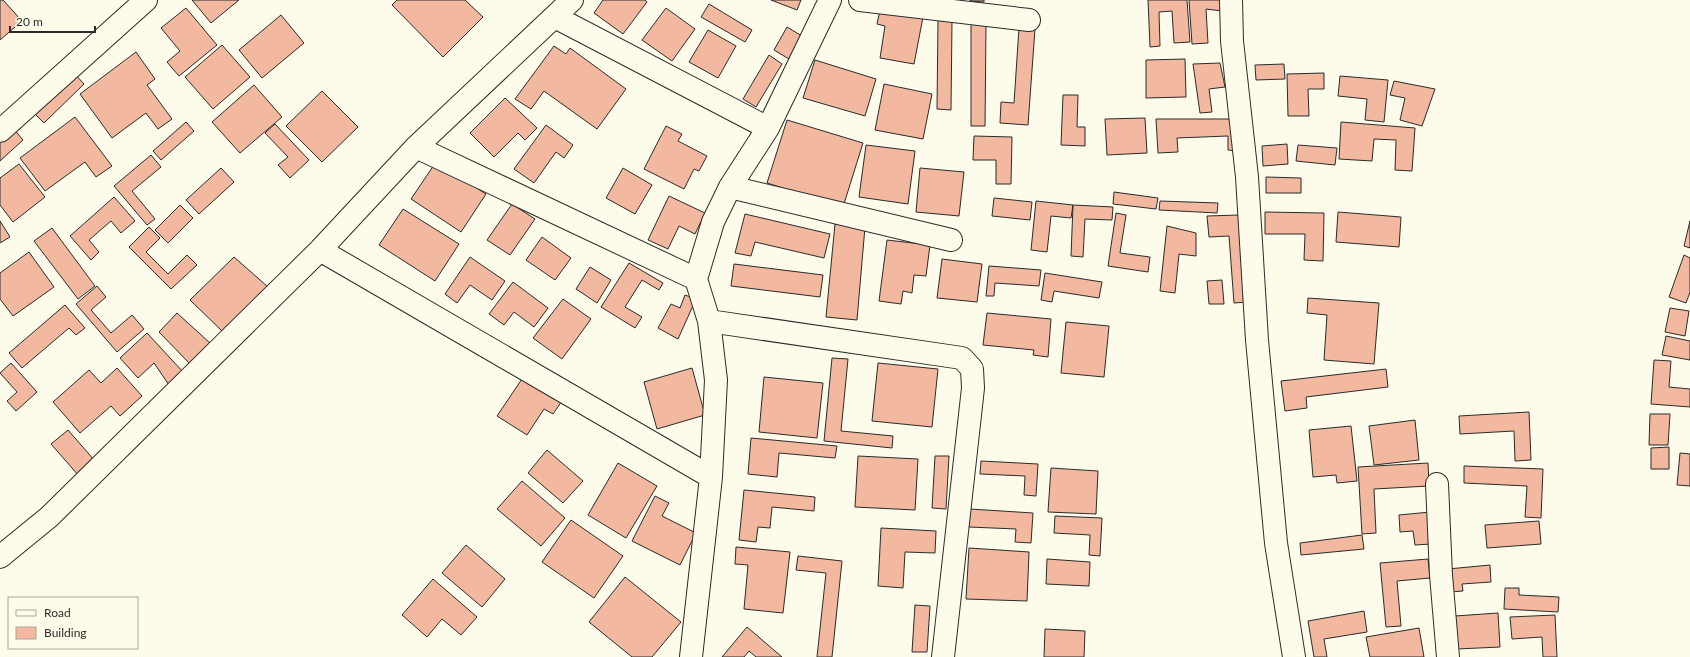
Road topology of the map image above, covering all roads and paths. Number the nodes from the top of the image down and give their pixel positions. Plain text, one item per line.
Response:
1 (146, 0) edge
2 (572, 0) edge
3 (830, 0) edge
4 (860, 0) edge
5 (1231, 0) edge
6 (555, 17) junction
7 (1029, 20) dead end
8 (768, 128) junction
9 (0, 131) edge
10 (416, 147) junction
11 (730, 187) junction
12 (950, 240) dead end
13 (320, 250) junction
14 (696, 279) junction
15 (709, 321) junction
16 (711, 477) junction
17 (1437, 484) dead end
18 (0, 557) edge
19 (691, 657) edge
20 (943, 657) edge
21 (1294, 657) edge
22 (1448, 657) edge

1 - 9 street
2 - 6 street
3 - 8 street
4 - 7 street
5 - 21 street
6 - 8 street
6 - 10 street
8 - 11 street
10 - 13 street
10 - 14 street
11 - 12 street
11 - 14 street
13 - 16 street
13 - 18 street
14 - 15 street
15 - 16 street
15 - 20 street
16 - 19 street
17 - 22 street

